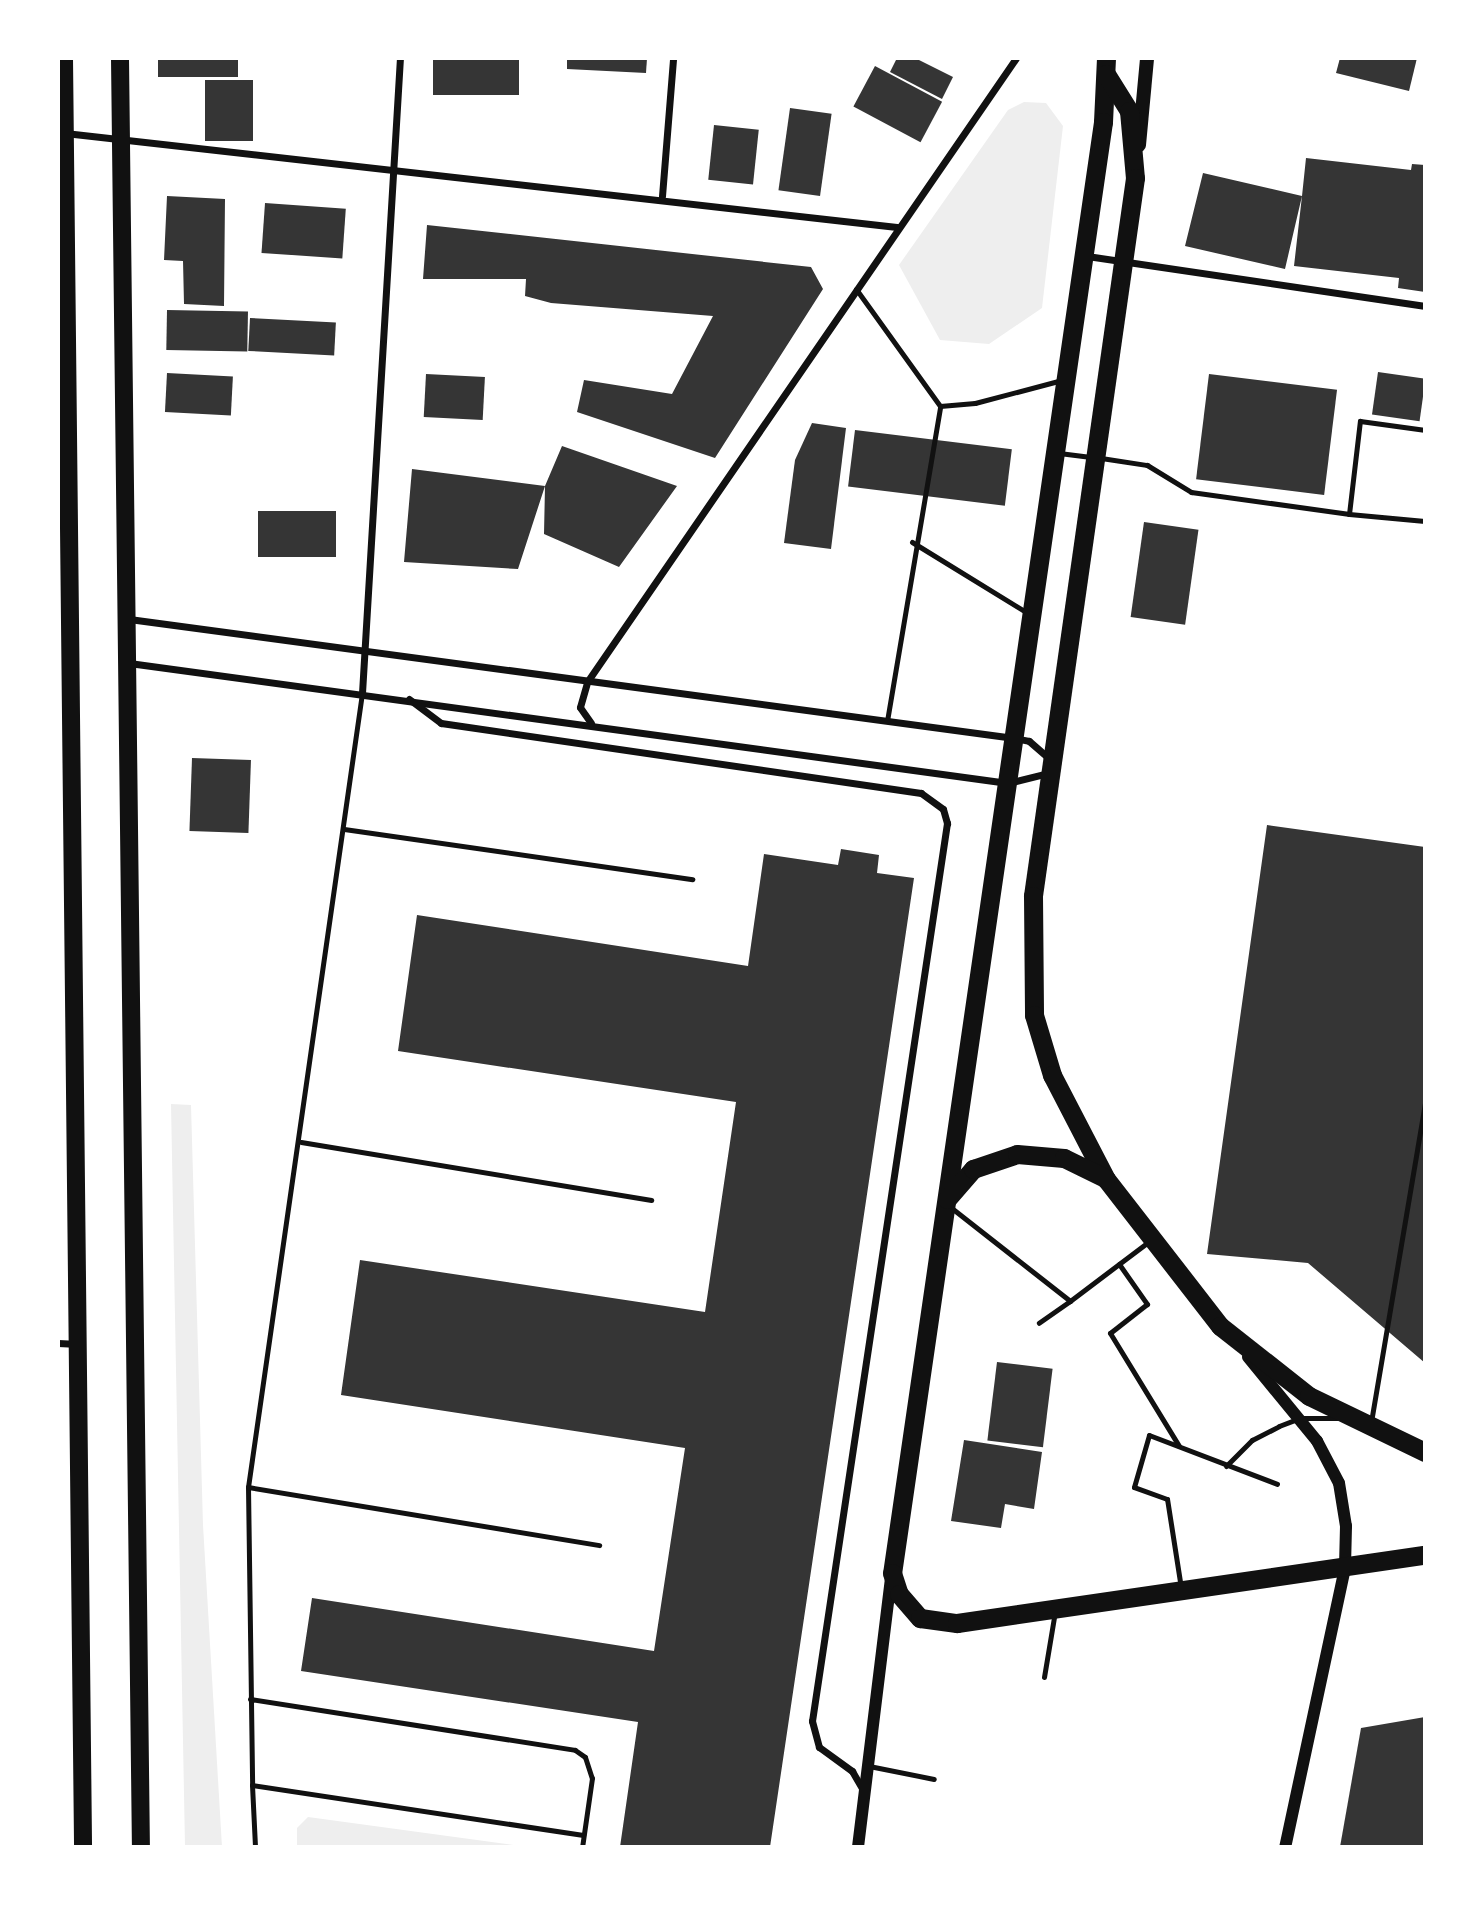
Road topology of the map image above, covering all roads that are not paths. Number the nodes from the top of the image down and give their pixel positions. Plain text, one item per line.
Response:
1 (64, 58) edge
2 (120, 58) edge
3 (400, 58) edge
4 (673, 58) edge
5 (1016, 58) edge
6 (1147, 58) edge
7 (1107, 63) edge
8 (62, 133) edge
9 (121, 137) junction
10 (392, 167) junction
11 (1135, 178) junction
12 (662, 197) junction
13 (897, 227) junction
14 (1084, 256) junction
15 (1123, 261) junction
16 (854, 287) junction
17 (1425, 306) edge
18 (1065, 379) junction
19 (940, 406) junction
20 (1425, 430) edge
21 (1056, 453) junction
22 (1095, 458) junction
23 (1349, 514) junction
24 (1425, 521) edge
25 (912, 542) junction
26 (1032, 615) junction
27 (126, 619) junction
28 (365, 653) junction
29 (125, 663) junction
30 (587, 682) junction
31 (362, 693) junction
32 (409, 699) junction
33 (887, 721) junction
34 (591, 723) junction
35 (1014, 738) junction
36 (1050, 766) junction
37 (1008, 783) junction
38 (344, 829) junction
39 (692, 879) dead end
40 (1425, 1102) edge
41 (301, 1142) junction
42 (1106, 1179) junction
43 (651, 1200) dead end
44 (945, 1202) junction
45 (1151, 1241) junction
46 (1119, 1264) junction
47 (1070, 1301) junction
48 (1039, 1323) dead end
49 (58, 1343) edge
50 (80, 1344) junction
51 (1239, 1347) junction
52 (1300, 1418) junction
53 (1349, 1418) junction
54 (1370, 1429) junction
55 (1179, 1446) junction
56 (1425, 1452) edge
57 (1226, 1466) junction
58 (1277, 1485) dead end
59 (247, 1487) junction
60 (599, 1545) dead end
61 (1425, 1555) edge
62 (1345, 1568) junction
63 (892, 1573) junction
64 (1181, 1590) junction
65 (1055, 1610) junction
66 (1044, 1677) dead end
67 (250, 1699) junction
68 (869, 1766) junction
69 (934, 1779) dead end
70 (252, 1786) junction
71 (865, 1798) junction
72 (583, 1835) junction
73 (83, 1847) edge
74 (141, 1847) edge
75 (255, 1847) edge
76 (582, 1847) edge
77 (858, 1847) edge
78 (1284, 1847) edge

1 - 8 main road
2 - 9 main road
3 - 10 street
4 - 12 street
5 - 13 street
6 - 11 main road
7 - 11 highway
7 - 14 highway
8 - 9 street
8 - 50 main road
9 - 10 street
9 - 27 main road
10 - 12 street
10 - 28 street
11 - 15 highway
12 - 13 street
13 - 16 street
14 - 15 street
14 - 18 highway
15 - 17 street
15 - 22 highway
16 - 19 lane
16 - 30 street
18 - 19 lane
18 - 21 highway
19 - 25 lane
20 - 23 lane
21 - 22 lane
21 - 26 highway
22 - 23 lane
22 - 36 highway
23 - 24 lane
25 - 26 lane
25 - 33 lane
26 - 35 highway
27 - 28 street
27 - 29 main road
28 - 30 street
28 - 31 street
29 - 31 street
29 - 74 main road
30 - 33 street
30 - 34 street
31 - 32 street
31 - 38 lane
32 - 34 street
32 - 71 street
33 - 35 street
34 - 37 street
35 - 36 street
35 - 37 highway
36 - 37 street
36 - 42 highway
37 - 44 highway
38 - 39 lane
38 - 41 lane
40 - 54 lane
41 - 43 lane
41 - 59 lane
42 - 44 highway
42 - 45 highway
44 - 47 lane
44 - 63 highway
45 - 46 lane
45 - 51 highway
46 - 47 lane
46 - 55 lane
47 - 48 lane
49 - 50 street
50 - 73 main road
51 - 52 street
51 - 53 highway
52 - 53 lane
52 - 57 lane
52 - 62 street
53 - 54 highway
54 - 56 highway
55 - 57 lane
55 - 64 lane
57 - 58 lane
59 - 60 lane
59 - 67 lane
61 - 62 highway
62 - 64 highway
62 - 78 street
63 - 65 highway
63 - 68 street
64 - 65 highway
65 - 66 lane
67 - 70 lane
67 - 72 lane
68 - 69 lane
68 - 71 street
70 - 72 lane
70 - 75 lane
71 - 77 street
72 - 76 lane

